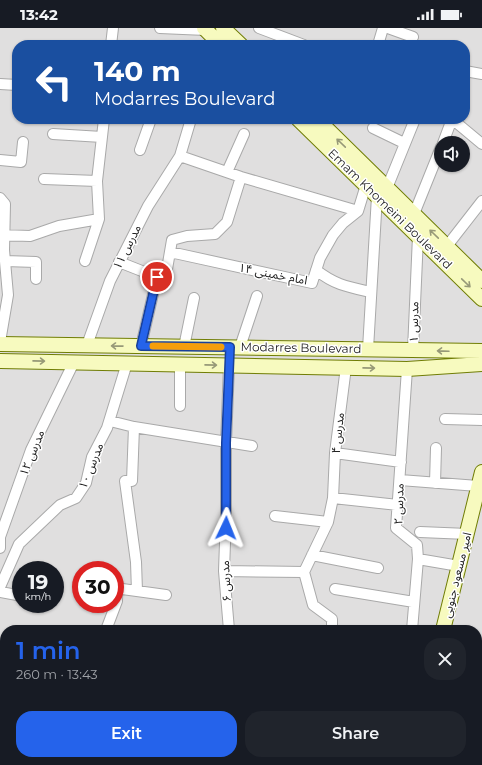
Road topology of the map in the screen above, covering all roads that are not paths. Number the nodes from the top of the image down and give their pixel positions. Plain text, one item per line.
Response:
1 (113, 28) edge
2 (160, 28) edge
3 (223, 28) edge
4 (260, 28) edge
5 (383, 28) edge
6 (388, 28) edge
7 (205, 29) edge
8 (413, 37) dead end
9 (112, 40) edge
10 (215, 40) edge
11 (236, 40) edge
12 (291, 40) edge
13 (379, 40) edge
14 (470, 72) edge
15 (482, 74) edge
16 (0, 84) edge
17 (12, 85) edge
18 (103, 124) edge
19 (150, 124) edge
20 (188, 124) edge
21 (303, 124) edge
22 (321, 124) edge
23 (413, 124) edge
24 (450, 124) edge
25 (458, 124) edge
26 (374, 128) dead end
27 (53, 134) dead end
28 (244, 134) dead end
29 (446, 136) edge
30 (102, 137) junction
31 (23, 142) dead end
32 (404, 143) junction
33 (482, 144) edge
34 (140, 150) dead end
35 (180, 156) junction
36 (0, 160) edge
37 (434, 164) edge
38 (227, 172) junction
39 (240, 177) junction
40 (44, 179) dead end
41 (98, 181) junction
42 (366, 185) junction
43 (382, 192) junction
44 (0, 198) edge
45 (480, 208) edge
46 (358, 211) junction
47 (414, 214) junction
48 (99, 220) junction
49 (2, 235) edge
50 (418, 236) junction
51 (447, 246) junction
52 (170, 252) junction
53 (5, 261) junction
54 (85, 261) dead end
55 (119, 262) junction
56 (316, 270) junction
57 (157, 277) junction
58 (36, 279) dead end
59 (482, 281) edge
60 (371, 292) junction
61 (257, 296) dead end
62 (194, 298) dead end
63 (482, 299) edge
64 (0, 343) edge
65 (87, 345) junction
66 (141, 346) junction
67 (184, 347) junction
68 (235, 347) junction
69 (482, 347) edge
70 (368, 349) junction
71 (413, 350) junction
72 (482, 351) edge
73 (467, 352) junction
74 (0, 361) edge
75 (74, 362) junction
76 (127, 363) junction
77 (180, 364) junction
78 (229, 365) junction
79 (482, 366) edge
80 (346, 367) junction
81 (406, 368) junction
82 (180, 406) dead end
83 (444, 419) dead end
84 (482, 420) edge
85 (110, 421) junction
86 (134, 428) junction
87 (226, 443) junction
88 (252, 446) dead end
89 (436, 448) dead end
90 (335, 454) junction
91 (400, 462) junction
92 (482, 472) edge
93 (400, 480) junction
94 (435, 483) junction
95 (478, 486) junction
96 (333, 498) junction
97 (398, 505) junction
98 (275, 516) dead end
99 (328, 522) junction
100 (420, 532) dead end
101 (468, 534) junction
102 (0, 548) edge
103 (312, 555) junction
104 (418, 559) junction
105 (459, 566) junction
106 (378, 568) dead end
107 (224, 571) junction
108 (304, 572) junction
109 (0, 587) edge
110 (335, 589) dead end
111 (137, 591) junction
112 (0, 592) edge
113 (12, 594) edge
114 (166, 595) dead end
115 (414, 602) junction
116 (108, 625) edge
117 (230, 625) edge
118 (332, 625) edge
119 (412, 625) edge
120 (444, 625) edge

1 - 9 street
2 - 7 street
3 - 11 main road
4 - 12 street
5 - 13 street
6 - 8 street
7 - 10 main road
14 - 15 street
16 - 17 street
18 - 30 street
19 - 34 street
20 - 35 street, مدرس ۱۱
21 - 42 main road, Emam Khomeini Boulevard
43 -> 22 main road, Emam Khomeini Boulevard
23 - 32 street
24 - 29 street
25 - 33 street
26 - 32 street
27 - 30 street
28 - 38 street
30 - 41 street
31 - 36 street
32 - 43 street
35 - 38 street
35 - 55 street, مدرس ۱۱
37 - 47 street
38 - 39 street
39 - 46 street
39 - 52 street
40 - 41 street
41 - 48 street
42 - 43 main road, Emam Khomeini Boulevard
42 - 46 street
43 - 47 main road, Emam Khomeini Boulevard
43 - 50 main road, Emam Khomeini Boulevard
43 - 60 street
44 - 49 street
45 - 51 street
46 - 56 street, امام خمینی ۱۴
51 -> 47 main road, Emam Khomeini Boulevard
48 - 49 street
48 - 54 street
49 - 53 street
50 -> 63 main road, Emam Khomeini Boulevard
50 - 71 street, مدرس ۱
51 - 59 main road, Emam Khomeini Boulevard
52 - 56 street, امام خمینی ۱۴
52 - 57 street
53 - 58 street
53 - 64 street
55 - 57 street
55 - 65 street, مدرس ۱۱
56 - 60 street
57 - 66 street
60 - 70 street
61 - 68 street
62 - 67 street
64 - 65 main road, Modarres Boulevard
66 -> 65 main road, Modarres Boulevard
66 - 67 main road, Modarres Boulevard
67 - 68 main road, Modarres Boulevard
68 - 70 main road, Modarres Boulevard
68 - 78 main road
69 - 73 main road
70 - 71 main road, Modarres Boulevard
73 -> 71 main road, Modarres Boulevard
72 - 73 main road, Modarres Boulevard
74 -> 75 main road, Modarres Boulevard
75 - 76 main road, Modarres Boulevard
75 - 102 street, مدرس ۱۲
76 - 77 main road, Modarres Boulevard
76 - 85 street, مدرس ۱۰
77 -> 78 main road, Modarres Boulevard
77 - 82 street
78 - 80 main road, Modarres Boulevard
78 - 87 street, مدرس ۶
79 - 81 main road, Modarres Boulevard
80 -> 81 main road, Modarres Boulevard
80 - 90 street, مدرس ۴
81 - 91 street, مدرس ۲
83 - 84 street
85 - 86 street
85 - 109 street, مدرس ۱۰
86 - 87 street
86 - 111 street
87 - 88 street
87 - 107 street, مدرس ۶
89 - 94 street
90 - 91 street
90 - 96 street, مدرس ۴
91 - 93 street, مدرس ۲
92 - 95 main road, امیر مسعود جنوبی
93 - 94 street
93 - 97 street, مدرس ۲
94 - 95 street
95 - 101 main road, امیر مسعود جنوبی
96 - 97 street
96 - 99 street, مدرس ۴
97 - 104 street, مدرس ۲
98 - 99 street
99 - 103 street, مدرس ۴
100 - 101 street
101 - 105 main road, امیر مسعود جنوبی
103 - 106 street
103 - 108 street, مدرس ۴
104 - 105 street
104 - 115 street, مدرس ۲
105 - 120 main road, امیر مسعود جنوبی
107 - 108 street
107 - 117 street, مدرس ۶
108 - 118 street
110 - 115 street
111 - 114 street
111 - 116 street
112 - 113 street
115 - 119 street, مدرس ۲

